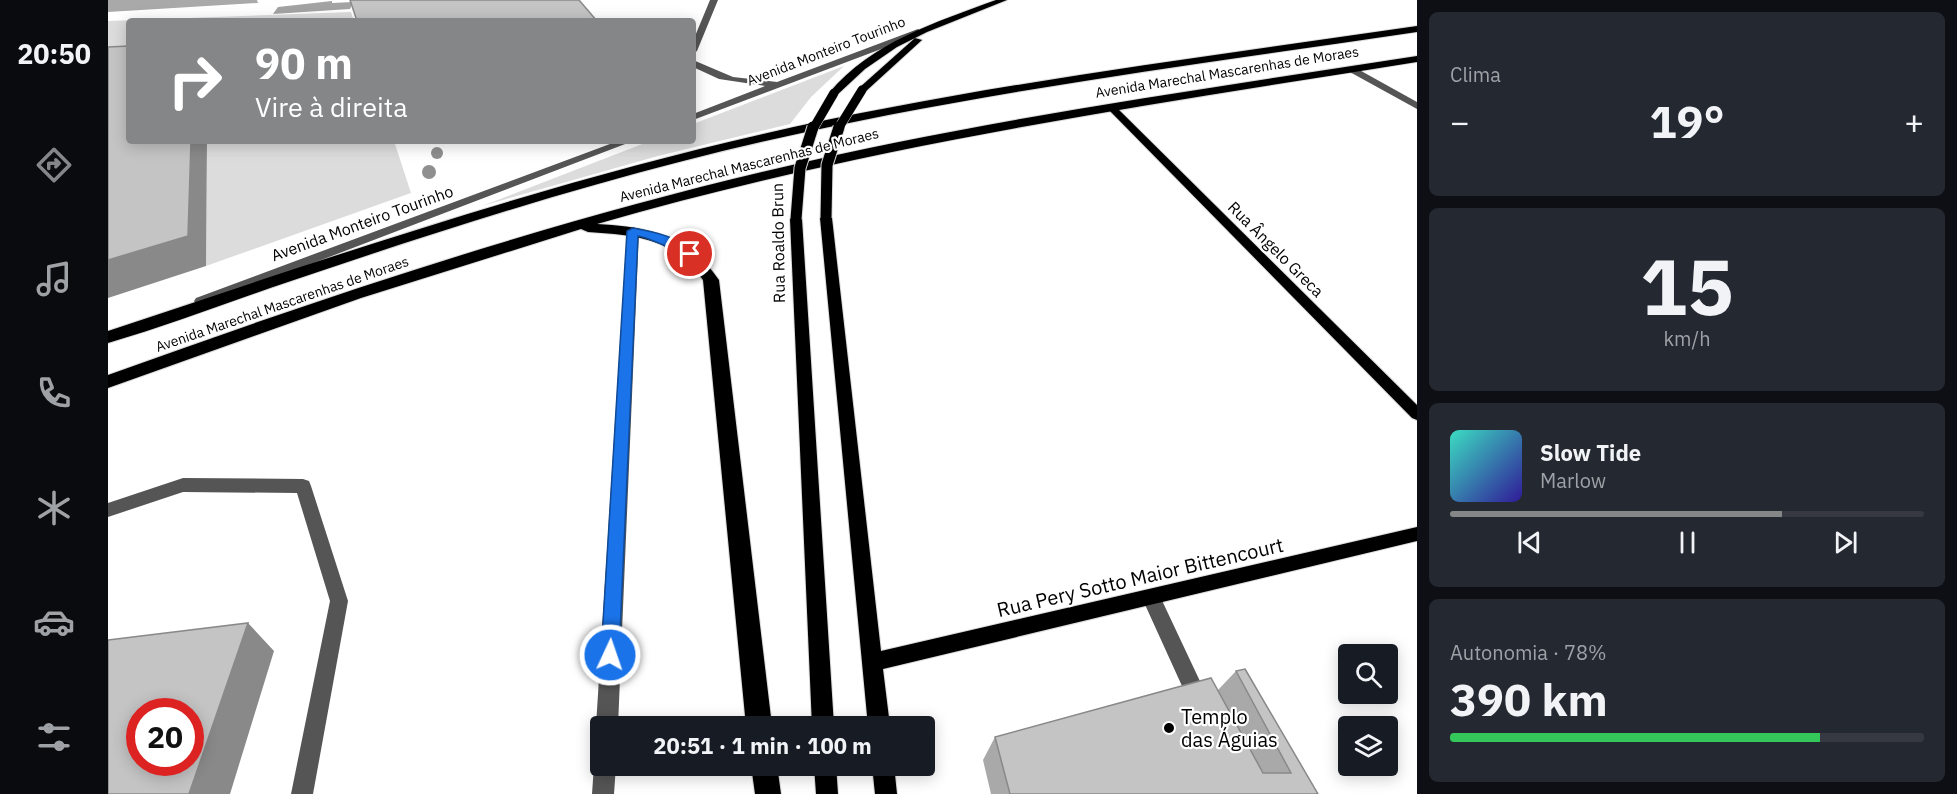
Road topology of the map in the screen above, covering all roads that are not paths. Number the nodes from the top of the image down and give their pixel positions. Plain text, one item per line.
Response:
1 (714, 0) edge
2 (1003, 0) edge
3 (934, 26) junction
4 (1417, 29) edge
5 (696, 44) edge
6 (1417, 59) edge
7 (696, 65) edge
8 (1351, 69) junction
9 (780, 84) junction
10 (1417, 106) edge
11 (1111, 107) junction
12 (696, 116) edge
13 (620, 144) edge
14 (571, 227) junction
15 (633, 231) junction
16 (108, 337) edge
17 (108, 382) edge
18 (1417, 414) edge
19 (108, 510) edge
20 (1417, 534) edge
21 (1151, 598) junction
22 (873, 662) junction
23 (608, 716) edge
24 (758, 716) edge
25 (822, 716) edge
26 (878, 716) edge
27 (1210, 722) edge
28 (604, 776) edge
29 (766, 776) edge
30 (825, 776) edge
31 (885, 776) edge
32 (302, 794) edge
33 (603, 794) edge
34 (768, 794) edge
35 (826, 794) edge
36 (886, 794) edge

1 - 5 street
2 - 3 main road, Avenida Monteiro Tourinho
3 - 9 street, Avenida Monteiro Tourinho
3 - 22 main road, bridge
3 - 25 main road, Rua Roaldo Brun, bridge
4 - 16 highway, Avenida Marechal Mascarenhas de Moraes
6 - 8 highway, Avenida Marechal Mascarenhas de Moraes
7 - 9 street
8 - 10 street
8 - 11 highway, Avenida Marechal Mascarenhas de Moraes
9 - 12 street, Avenida Monteiro Tourinho
11 - 14 highway, Avenida Marechal Mascarenhas de Moraes
11 - 18 main road, Rua Ângelo Greca
13 - 16 street, Avenida Monteiro Tourinho
14 - 15 highway
14 - 17 highway, Avenida Marechal Mascarenhas de Moraes
15 - 23 street
15 - 24 highway
19 - 32 street
20 - 21 main road, Rua Pery Sotto Maior Bittencourt
21 - 22 main road, Rua Pery Sotto Maior Bittencourt
21 - 27 street
22 - 26 main road
28 - 33 street
29 - 34 highway
30 - 35 main road
31 - 36 main road

